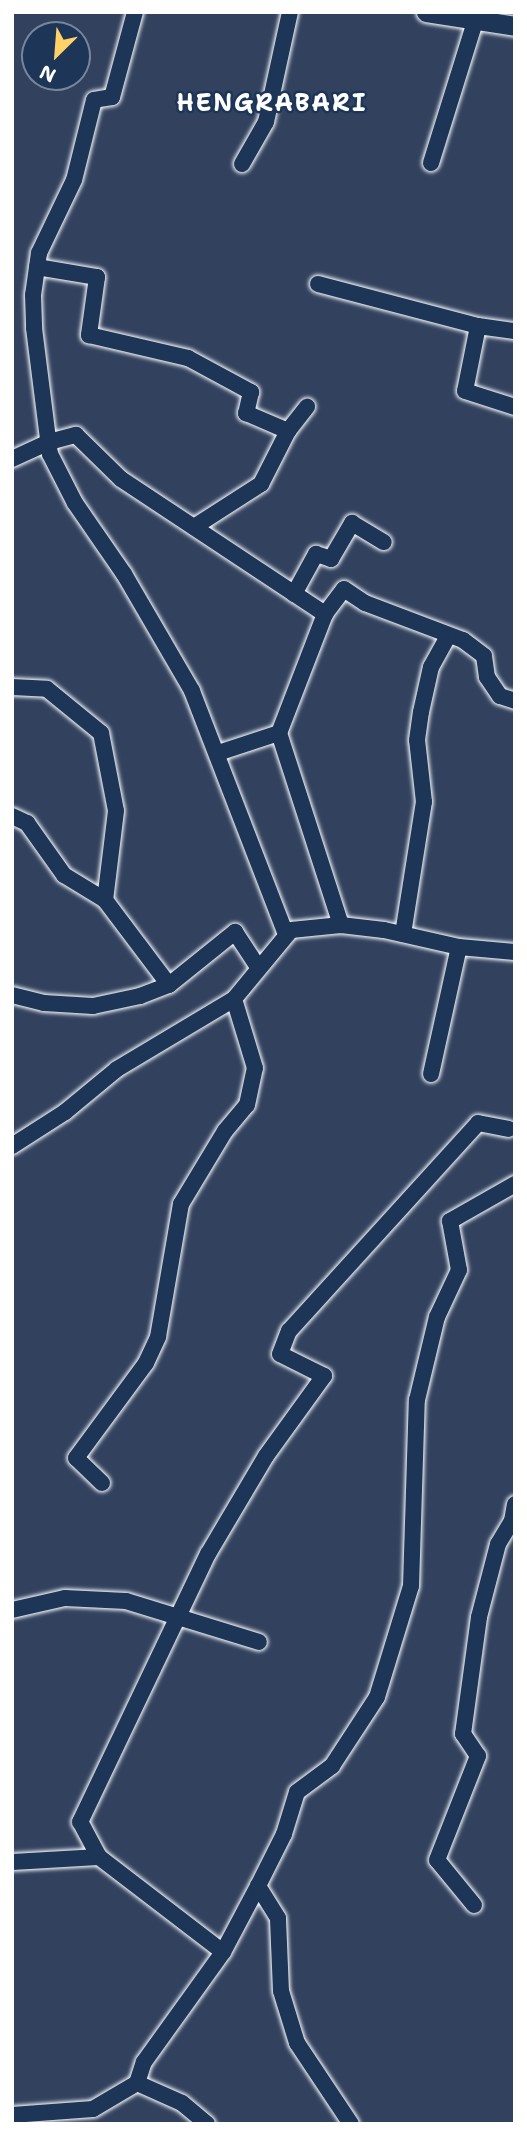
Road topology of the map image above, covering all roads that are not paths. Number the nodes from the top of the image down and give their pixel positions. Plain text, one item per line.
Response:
1 (290, 12) edge
2 (426, 12) edge
3 (132, 13) edge
4 (511, 21) edge
5 (475, 22) junction
6 (431, 163) dead end
7 (242, 164) dead end
8 (37, 267) junction
9 (318, 284) dead end
10 (478, 326) junction
11 (515, 331) edge
12 (307, 407) dead end
13 (515, 407) edge
14 (288, 430) junction
15 (49, 442) junction
16 (12, 459) edge
17 (194, 527) junction
18 (384, 542) dead end
19 (294, 594) junction
20 (325, 614) junction
21 (448, 636) junction
22 (12, 687) edge
23 (515, 701) edge
24 (279, 733) junction
25 (218, 753) junction
26 (12, 816) edge
27 (105, 901) junction
28 (341, 925) junction
29 (286, 934) junction
30 (402, 934) junction
31 (459, 947) junction
32 (515, 952) edge
33 (258, 967) junction
34 (169, 985) junction
35 (12, 995) edge
36 (234, 999) junction
37 (431, 1074) dead end
38 (513, 1127) edge
39 (12, 1146) edge
40 (515, 1184) edge
41 (102, 1483) dead end
42 (515, 1504) edge
43 (12, 1611) edge
44 (178, 1615) junction
45 (259, 1642) dead end
46 (99, 1857) junction
47 (12, 1862) edge
48 (258, 1886) junction
49 (474, 1905) dead end
50 (223, 1952) junction
51 (136, 2083) junction
52 (12, 2115) edge
53 (207, 2124) edge
54 (351, 2124) edge

1 - 7 street
2 - 5 main road
3 - 8 street
4 - 5 main road
5 - 6 street
8 - 14 street
8 - 15 street
9 - 10 street
10 - 11 street
10 - 13 street
12 - 14 street
14 - 17 street
15 - 16 street
15 - 17 street
15 - 25 street
17 - 19 street
18 - 19 street
19 - 20 street
20 - 21 street
20 - 24 street
21 - 23 street
21 - 30 street
22 - 27 street
24 - 25 street
24 - 28 street
25 - 29 street
26 - 27 street
27 - 34 street
28 - 29 street
28 - 30 street
29 - 33 street
30 - 31 street
31 - 32 street
31 - 37 street
33 - 34 street
33 - 36 street
34 - 35 street
36 - 39 street
36 - 41 street
38 - 44 street
40 - 48 street
42 - 49 street
43 - 44 street
44 - 45 street
44 - 46 street
46 - 47 street
46 - 50 street
48 - 50 street
48 - 54 street
50 - 51 street
51 - 52 street
51 - 53 street

